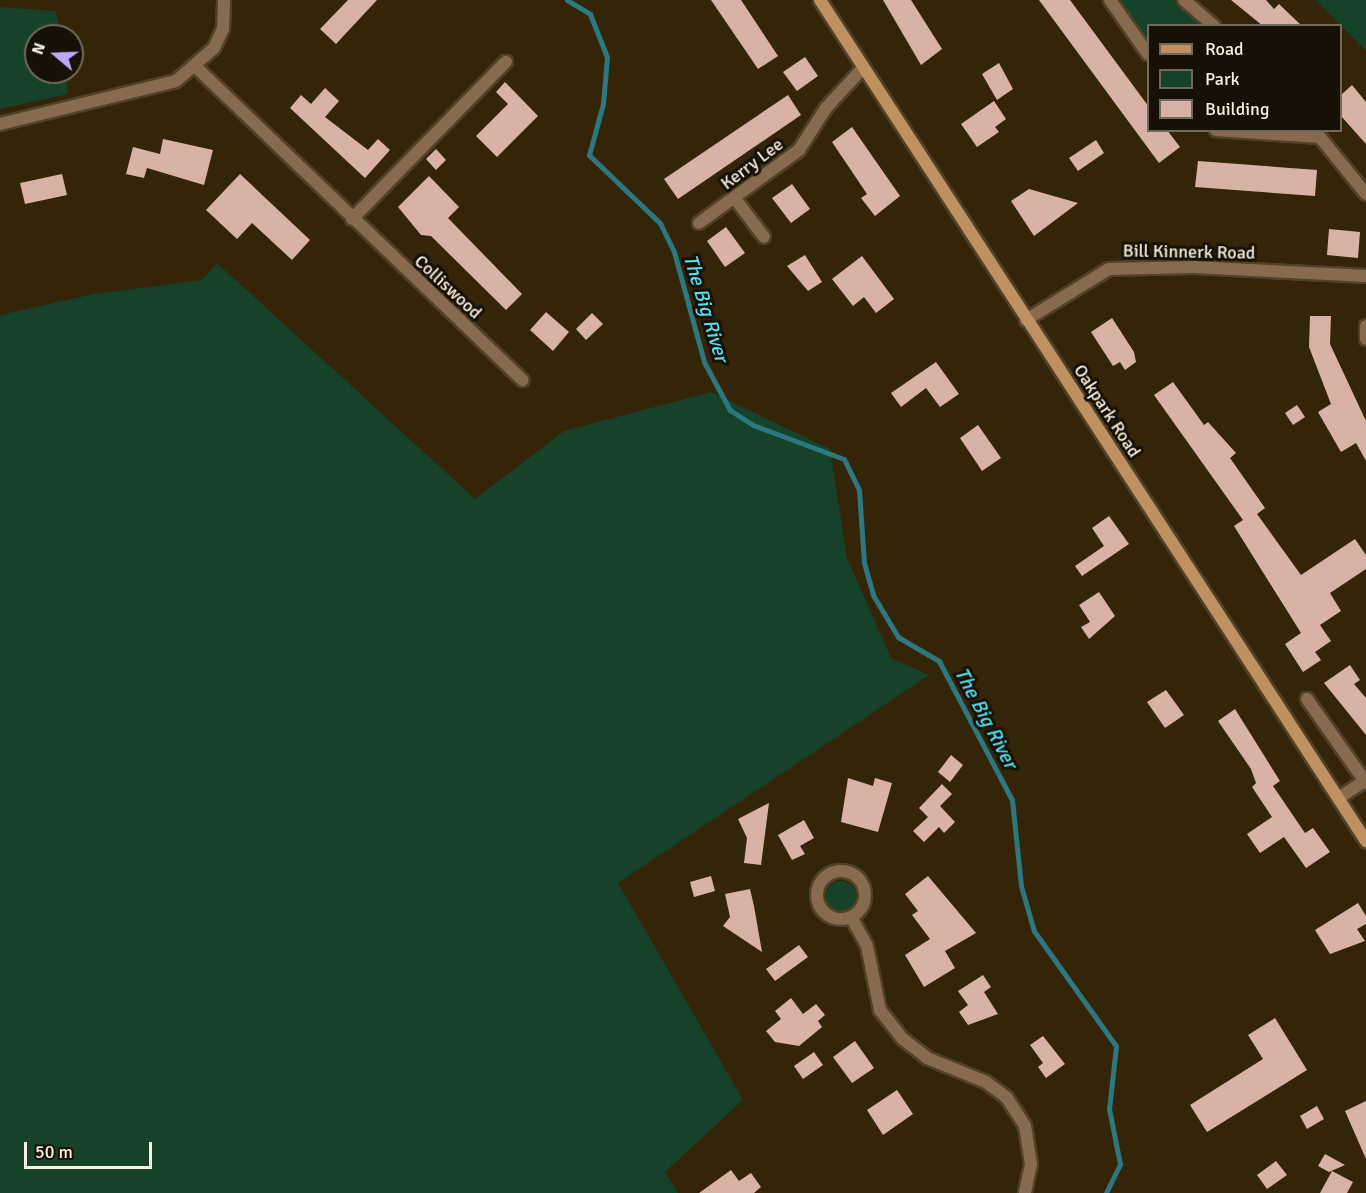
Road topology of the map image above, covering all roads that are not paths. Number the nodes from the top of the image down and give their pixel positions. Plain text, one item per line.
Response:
1 (225, 0) edge
2 (820, 0) edge
3 (1110, 0) edge
4 (1184, 0) edge
5 (1212, 24) edge
6 (1147, 51) edge
7 (506, 62) dead end
8 (197, 68) junction
9 (862, 69) junction
10 (0, 124) edge
11 (1266, 132) edge
12 (1317, 134) edge
13 (1366, 194) edge
14 (736, 200) junction
15 (352, 219) junction
16 (699, 223) dead end
17 (764, 237) dead end
18 (1366, 276) edge
19 (1026, 320) junction
20 (1366, 326) edge
21 (1366, 339) edge
22 (522, 380) dead end
23 (1307, 699) dead end
24 (1365, 781) edge
25 (1339, 798) junction
26 (1366, 841) edge
27 (851, 917) dead end
28 (1025, 1193) edge

1 - 8 street
2 - 9 main road, Oakpark Road
3 - 6 street
4 - 5 street
7 - 15 street
8 - 10 street
8 - 15 street, Colliswood
9 - 14 street, Kerry Lee
9 - 19 main road, Oakpark Road
11 - 12 street
12 - 13 street
14 - 16 street, Kerry Lee
14 - 17 street
15 - 22 street, Colliswood
18 - 19 street, Bill Kinnerk Road
19 - 25 main road, Oakpark Road
20 - 21 street
23 - 24 street
24 - 25 street
25 - 26 main road, Oakpark Road
27 - 28 street

